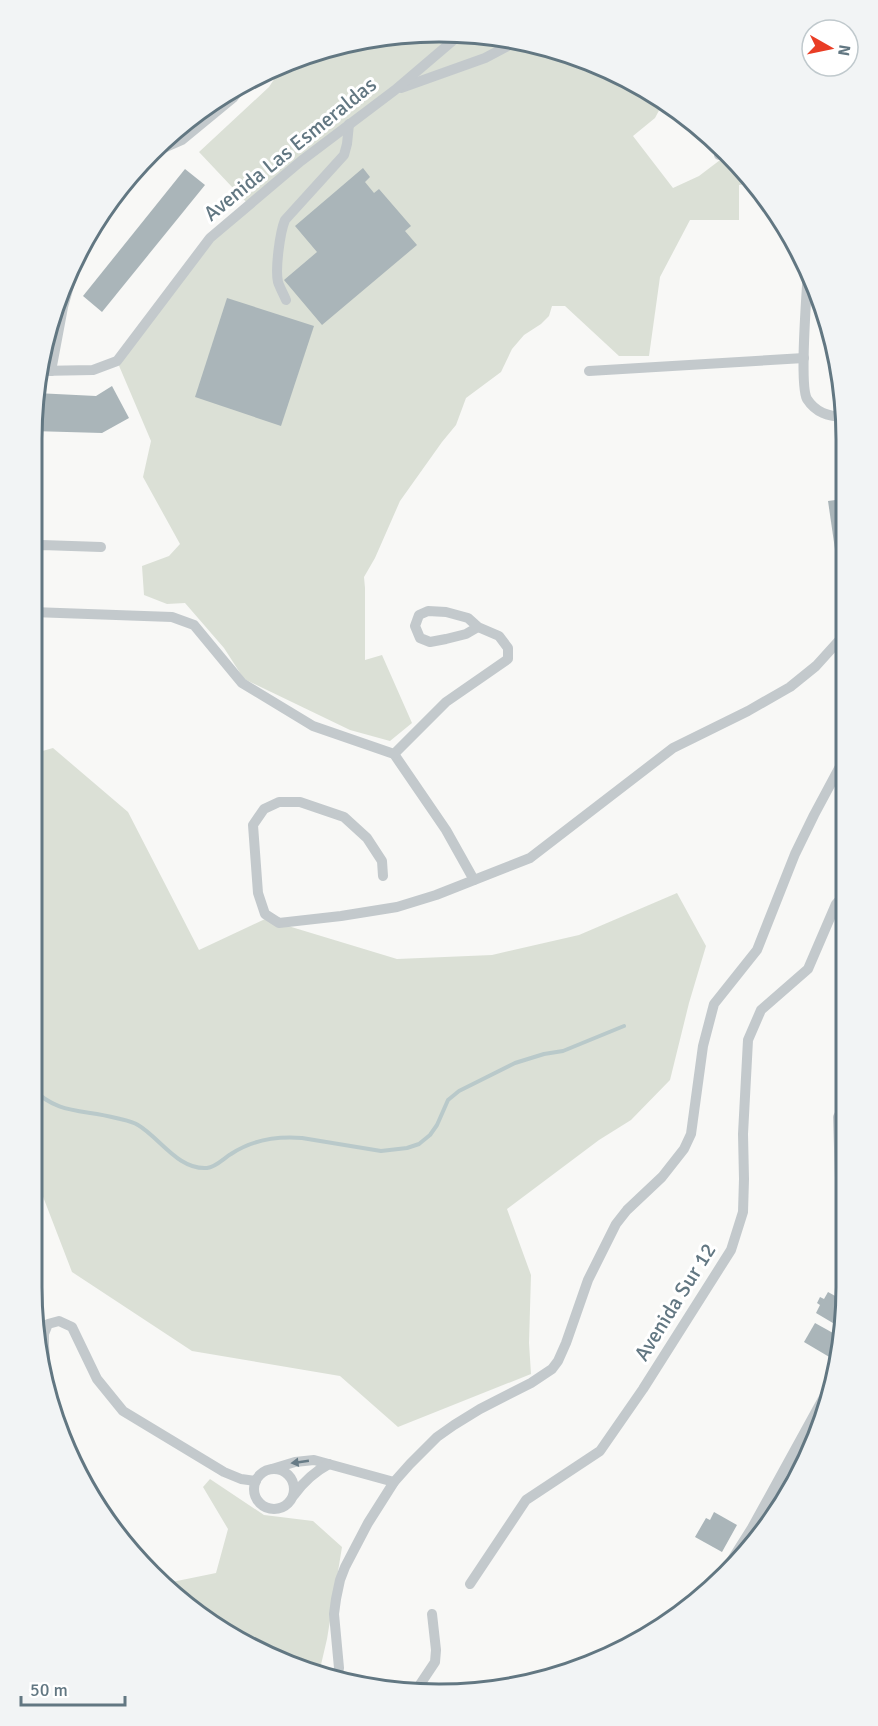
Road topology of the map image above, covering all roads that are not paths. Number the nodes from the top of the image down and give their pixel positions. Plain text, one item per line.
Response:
1 (451, 42) edge
2 (504, 48) edge
3 (395, 90) junction
4 (224, 105) edge
5 (349, 124) junction
6 (174, 143) edge
7 (807, 290) edge
8 (286, 300) dead end
9 (804, 358) junction
10 (48, 371) edge
11 (590, 371) dead end
12 (835, 417) edge
13 (42, 545) edge
14 (101, 547) dead end
15 (42, 612) edge
16 (478, 627) junction
17 (836, 644) edge
18 (394, 754) junction
19 (836, 774) edge
20 (383, 876) dead end
21 (474, 880) junction
22 (836, 904) edge
23 (45, 1333) edge
24 (802, 1449) edge
25 (329, 1464) junction
26 (272, 1469) junction
27 (256, 1481) junction
28 (394, 1482) junction
29 (293, 1496) junction
30 (744, 1541) edge
31 (470, 1584) dead end
32 (432, 1614) dead end
33 (338, 1671) edge
34 (421, 1683) edge

1 - 3 street, Avenida Las Esmeraldas
2 - 3 street
3 - 5 street, Avenida Las Esmeraldas
4 - 6 street
5 - 8 street
5 - 10 street, Avenida Las Esmeraldas
7 - 9 street
9 - 11 street
9 - 12 street
13 - 14 street
15 - 18 street
16 - 16 street
16 - 18 street
17 - 21 street
18 - 21 street
19 - 28 street
20 - 21 street
22 - 31 street, Avenida Sur 12
23 - 27 street
24 - 30 street
25 -> 26 street
25 - 28 street
25 - 29 street
26 - 27 street
26 - 29 street
27 - 29 street
28 - 33 street
32 - 34 street

